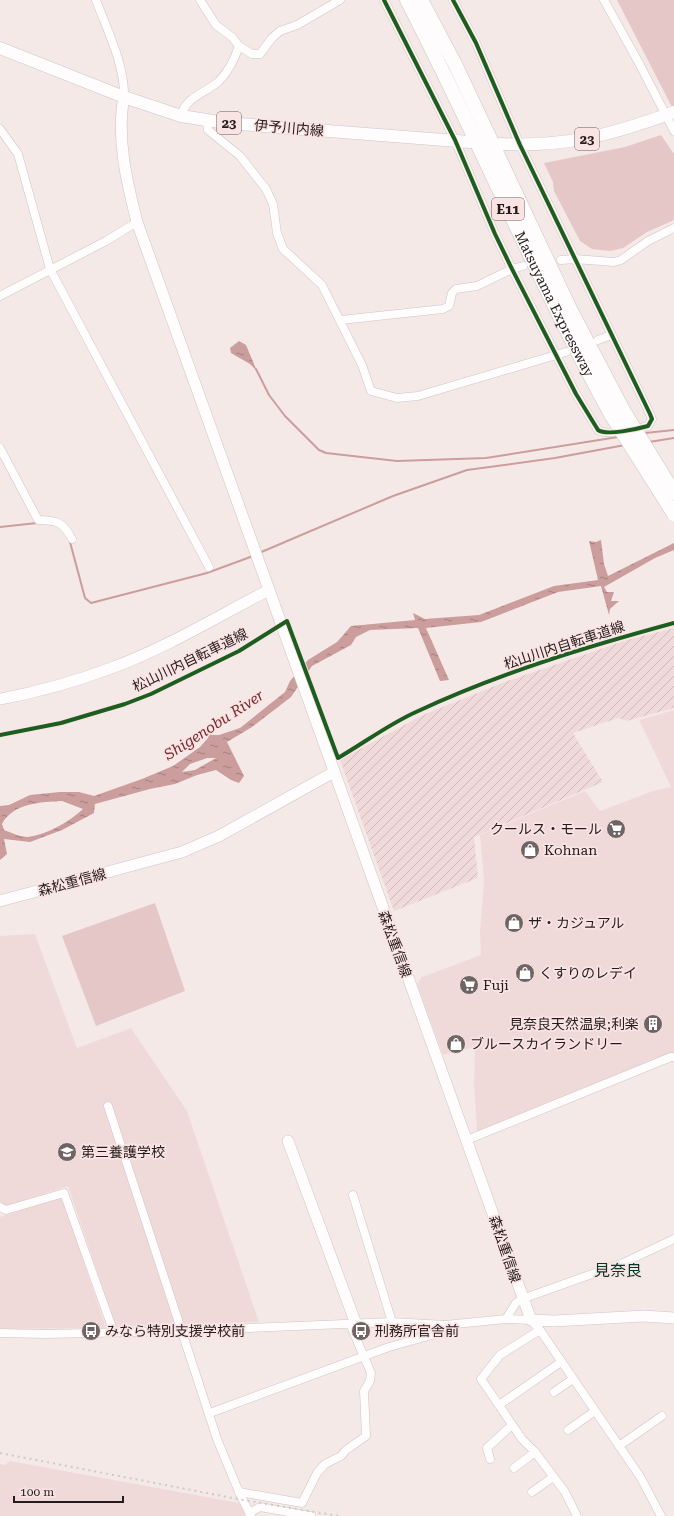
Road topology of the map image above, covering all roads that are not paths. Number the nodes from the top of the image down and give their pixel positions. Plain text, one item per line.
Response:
1 (96, 0) edge
2 (200, 0) edge
3 (340, 0) edge
4 (384, 0) edge
5 (407, 0) edge
6 (421, 0) edge
7 (453, 0) edge
8 (604, 0) edge
9 (239, 46) junction
10 (0, 48) edge
11 (124, 97) junction
12 (670, 114) edge
13 (181, 116) junction
14 (207, 121) junction
15 (0, 129) edge
16 (674, 131) edge
17 (455, 140) junction
18 (470, 142) dead end
19 (500, 144) dead end
20 (520, 145) junction
21 (137, 222) junction
22 (674, 228) edge
23 (575, 259) junction
24 (561, 260) dead end
25 (523, 266) dead end
26 (50, 269) junction
27 (512, 269) junction
28 (0, 296) edge
29 (341, 320) junction
30 (611, 335) junction
31 (598, 340) dead end
32 (566, 352) dead end
33 (555, 354) junction
34 (618, 413) junction
35 (0, 448) edge
36 (674, 492) edge
37 (674, 514) edge
38 (72, 539) dead end
39 (209, 567) dead end
40 (269, 590) junction
41 (0, 699) edge
42 (334, 772) junction
43 (0, 901) edge
44 (674, 1057) edge
45 (108, 1106) dead end
46 (467, 1140) junction
47 (288, 1142) dead end
48 (353, 1195) dead end
49 (0, 1207) edge
50 (674, 1239) edge
51 (522, 1299) junction
52 (674, 1318) edge
53 (506, 1319) junction
54 (530, 1320) junction
55 (392, 1322) junction
56 (353, 1324) junction
57 (445, 1325) junction
58 (540, 1330) junction
59 (180, 1331) junction
60 (0, 1333) edge
61 (114, 1333) junction
62 (364, 1356) junction
63 (561, 1362) junction
64 (573, 1379) junction
65 (554, 1392) dead end
66 (499, 1405) junction
67 (595, 1411) junction
68 (210, 1413) junction
69 (662, 1416) dead end
70 (512, 1425) junction
71 (568, 1430) dead end
72 (619, 1446) junction
73 (535, 1452) junction
74 (490, 1459) dead end
75 (514, 1468) dead end
76 (553, 1477) junction
77 (239, 1492) junction
78 (532, 1492) dead end
79 (250, 1514) edge
80 (286, 1514) edge
81 (311, 1516) edge
82 (577, 1516) edge
83 (661, 1516) edge

1 - 11 street
2 - 9 street
3 - 9 street
4 - 17 street
5 - 34 highway, Matsuyama Expressway / E11
6 - 34 highway, Matsuyama Expressway / E11
7 - 20 street
8 - 12 street
9 - 13 street
10 - 11 main road, 伊予川内線 / 23
11 - 13 main road, 伊予川内線 / 23
11 - 21 street
12 - 16 street
12 - 20 main road, 23
13 - 14 main road, 伊予川内線 / 23
14 - 17 main road, 伊予川内線 / 23
14 - 29 street
15 - 26 street
17 - 18 main road, 伊予川内線 / 23
17 - 27 street
19 - 20 main road, 23
20 - 23 street
21 - 26 street
21 - 40 street
22 - 23 street
23 - 24 street
23 - 30 street
25 - 27 street
26 - 28 street
26 - 39 street
27 - 29 street
27 - 33 street
29 - 33 street
30 - 31 street
30 - 33 street
32 - 33 street
34 - 36 highway, Matsuyama Expressway / E11, bridge
34 - 37 highway, Matsuyama Expressway / E11, bridge
35 - 38 street
40 - 41 street
40 - 42 street
42 - 43 street, 森松重信線
42 - 46 street, 森松重信線
44 - 46 street
45 - 59 street
46 - 51 street, 森松重信線
47 - 56 street
48 - 55 street
49 - 61 street
50 - 51 street
51 - 53 street
51 - 54 street, 森松重信線
52 - 54 street
53 - 54 street
53 - 57 street
54 - 58 street
55 - 56 street
55 - 57 street
56 - 59 street
56 - 62 street
57 - 62 street
58 - 63 street
58 - 66 street
59 - 61 street
59 - 68 street
60 - 61 street
62 - 68 street
62 - 77 street
63 - 64 street
63 - 66 street
64 - 65 street
64 - 67 street
66 - 70 street
67 - 71 street
67 - 72 street
68 - 77 street
69 - 72 street
70 - 73 street
70 - 74 street
72 - 83 street
73 - 75 street
73 - 76 street
76 - 78 street
76 - 82 street
77 - 79 street
79 - 80 street
80 - 81 street

